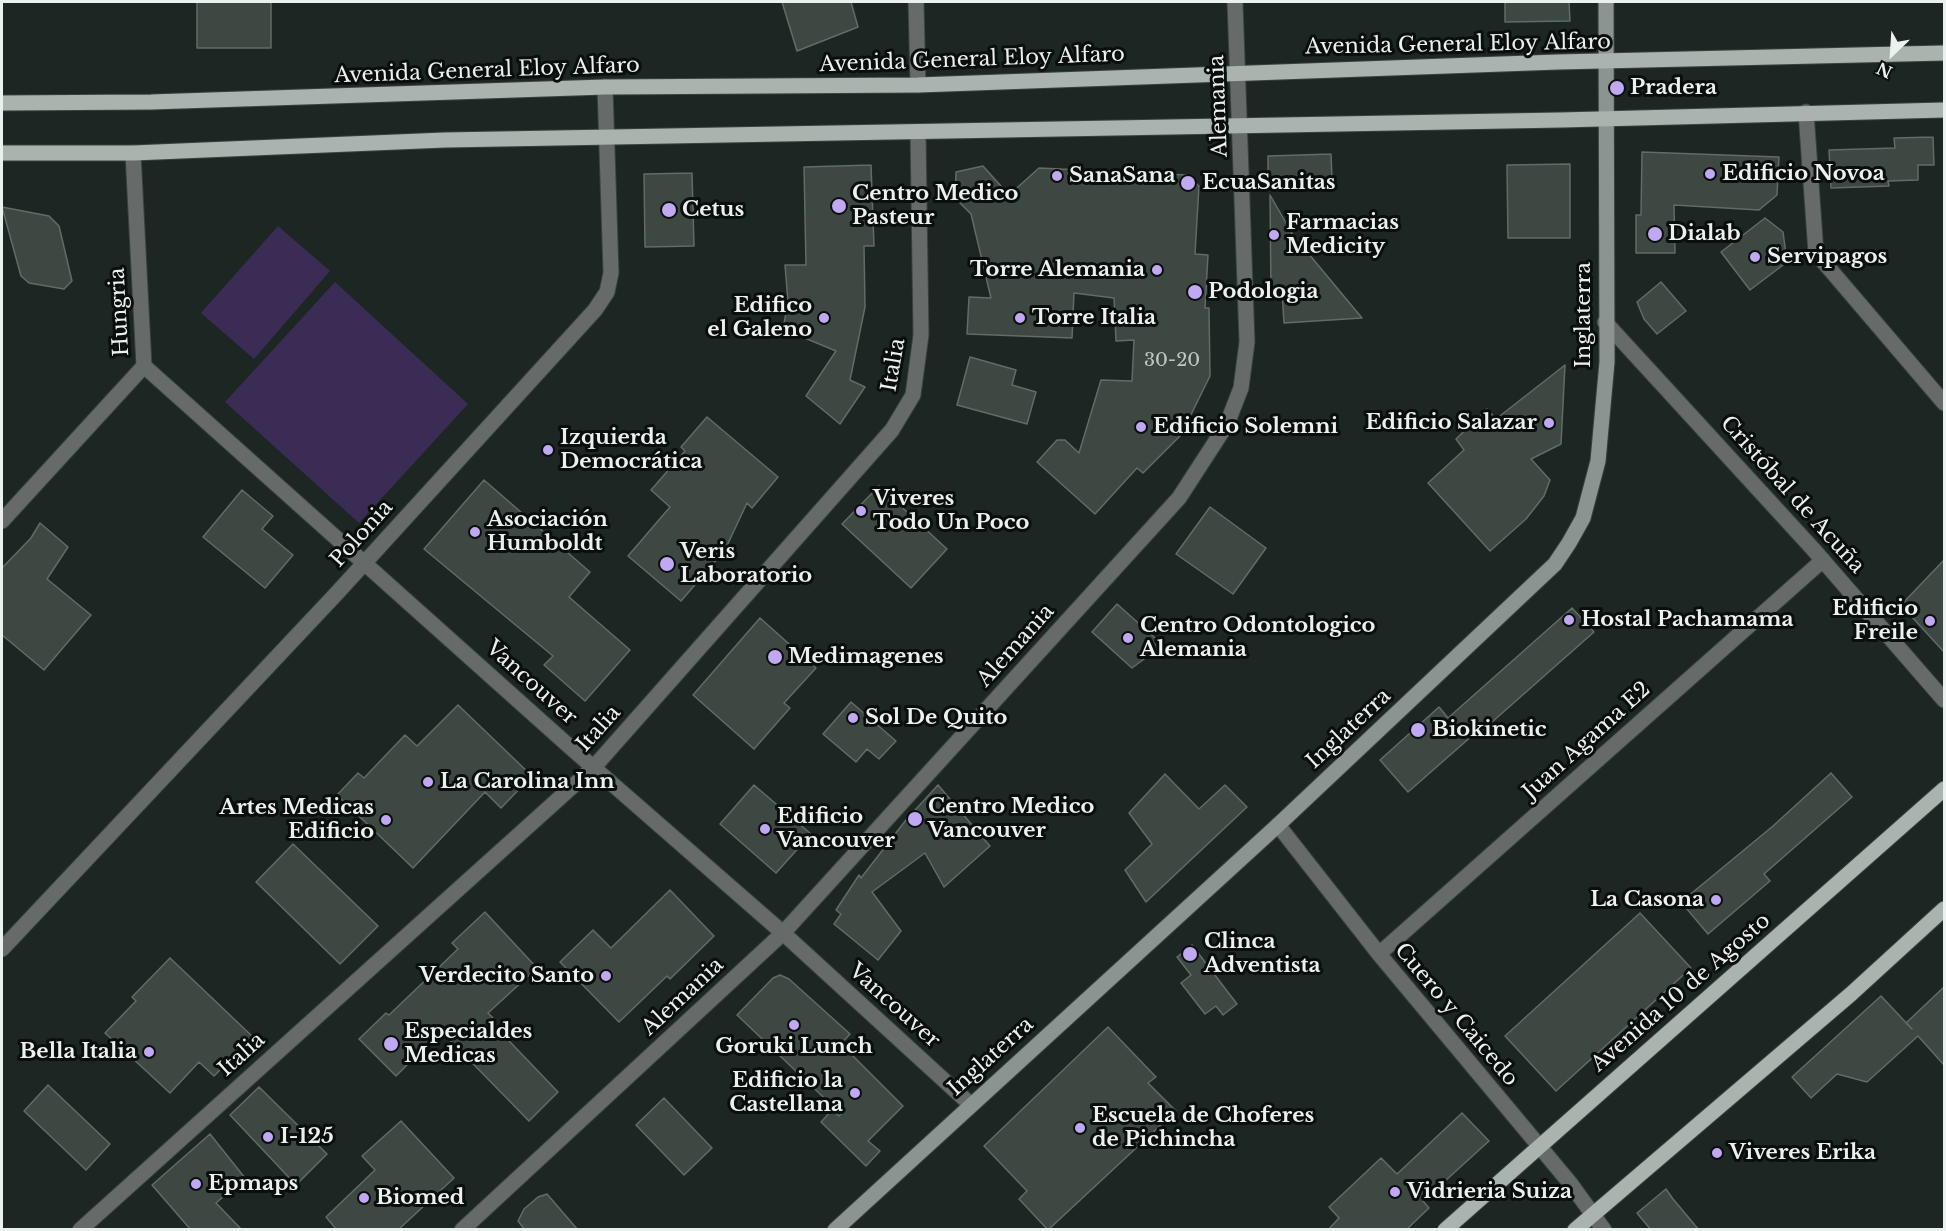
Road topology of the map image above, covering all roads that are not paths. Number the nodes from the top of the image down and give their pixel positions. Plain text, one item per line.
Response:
1 (916, 2) edge
2 (1235, 2) edge
3 (1606, 2) edge
4 (1944, 53) edge
5 (1607, 62) junction
6 (1239, 72) junction
7 (918, 84) junction
8 (605, 87) junction
9 (2, 103) edge
10 (1944, 110) edge
11 (1806, 112) junction
12 (1606, 119) junction
13 (1240, 126) junction
14 (918, 132) junction
15 (607, 138) junction
16 (2, 153) edge
17 (133, 153) junction
18 (1605, 322) junction
19 (144, 366) junction
20 (1944, 404) edge
21 (2, 521) edge
22 (1822, 560) junction
23 (364, 563) junction
24 (1944, 700) edge
25 (594, 767) junction
26 (1944, 789) edge
27 (1278, 825) junction
28 (1944, 909) edge
29 (783, 933) junction
30 (2, 949) edge
31 (1379, 954) junction
32 (970, 1104) junction
33 (1538, 1146) junction
34 (1592, 1215) junction
35 (80, 1230) edge
36 (462, 1230) edge
37 (835, 1230) edge
38 (1446, 1230) edge
39 (1575, 1230) edge
40 (1604, 1230) edge

1 - 7 street
2 - 6 street, Alemania
3 - 5 street, Inglaterra
4 - 5 main road, Avenida General Eloy Alfaro
5 - 6 main road, Avenida General Eloy Alfaro
5 - 12 street, Inglaterra
6 - 7 main road, Avenida General Eloy Alfaro
6 - 13 street, Alemania
7 - 8 main road, Avenida General Eloy Alfaro
8 - 9 main road, Avenida General Eloy Alfaro
8 - 15 street, Polonia
10 - 11 main road
11 - 12 main road
11 - 20 street
12 - 13 main road
12 - 18 street, Inglaterra
13 - 14 main road
13 - 29 street, Alemania
14 - 15 main road
14 - 25 street, Italia
15 - 17 main road
15 - 23 street, Polonia
16 - 17 main road
17 - 19 street, Hungria
18 - 22 street, Cristóbal de Acuña
18 - 27 street, Inglaterra
19 - 21 street, Hungria
19 - 23 street, Vancouver
22 - 24 street, Cristóbal de Acuña
22 - 31 street, Juan Agama E2
23 - 25 street, Vancouver
23 - 30 street, Polonia
25 - 29 street, Vancouver
25 - 35 street, Italia
26 - 33 main road, Avenida 10 de Agosto
27 - 31 street, Cuero y Caicedo
27 - 32 street, Inglaterra
28 - 34 main road
29 - 32 street, Vancouver
29 - 36 street, Alemania
31 - 33 street, Cuero y Caicedo
32 - 37 street, Inglaterra
33 - 34 street, Cuero y Caicedo
33 - 38 main road, Avenida 10 de Agosto
34 - 39 main road
34 - 40 street, Cuero y Caicedo

